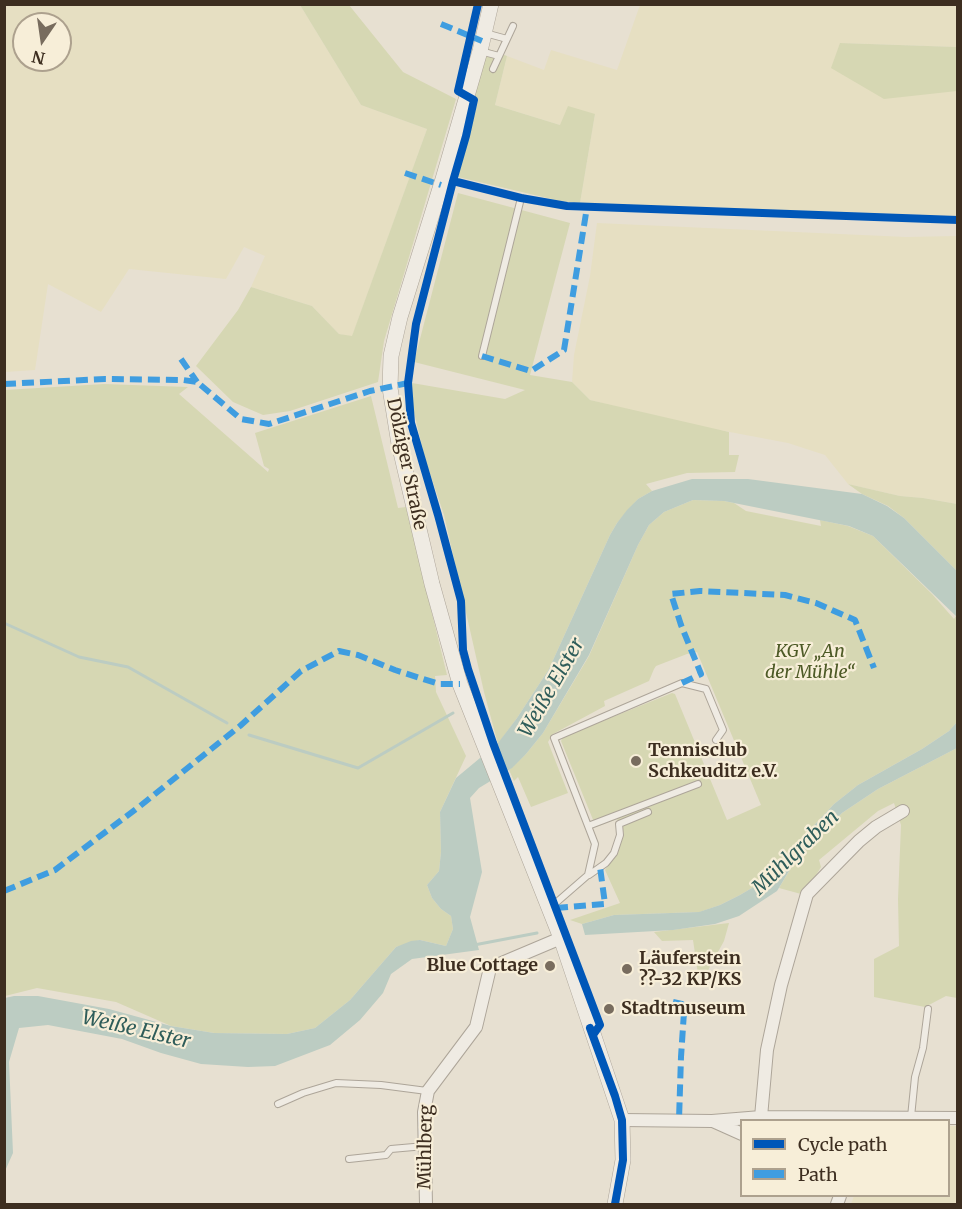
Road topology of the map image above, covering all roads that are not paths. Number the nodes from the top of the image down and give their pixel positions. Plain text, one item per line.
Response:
1 (491, 4) edge
2 (513, 26) dead end
3 (484, 33) junction
4 (507, 39) junction
5 (480, 51) junction
6 (499, 56) junction
7 (493, 69) dead end
8 (521, 198) dead end
9 (482, 356) dead end
10 (716, 740) dead end
11 (698, 784) dead end
12 (903, 811) dead end
13 (648, 812) dead end
14 (588, 826) junction
15 (588, 875) junction
16 (550, 908) junction
17 (561, 938) junction
18 (928, 1009) dead end
19 (428, 1091) junction
20 (278, 1104) dead end
21 (761, 1117) junction
22 (911, 1117) junction
23 (957, 1118) edge
24 (622, 1119) junction
25 (712, 1121) junction
26 (740, 1134) edge
27 (424, 1146) junction
28 (349, 1159) dead end
29 (426, 1204) edge
30 (615, 1204) edge

1 - 3 street, Dölziger Straße
2 - 4 lane
3 - 4 lane
3 - 5 street, Dölziger Straße
4 - 6 lane
5 - 6 lane
5 - 16 street, Dölziger Straße
6 - 7 lane
8 - 9 lane
10 - 14 lane
11 - 14 lane
12 - 21 street
13 - 15 lane
14 - 15 lane
15 - 16 lane
16 - 17 street, Dölziger Straße
17 - 19 street, Mühlberg
17 - 24 street, Dölziger Straße
18 - 22 lane
19 - 20 lane
19 - 27 street, Mühlberg
21 - 22 street
21 - 25 street
22 - 23 street
24 - 25 street
24 - 30 street, Dölziger Straße
25 - 26 street
27 - 28 lane
27 - 29 street, Mühlberg

